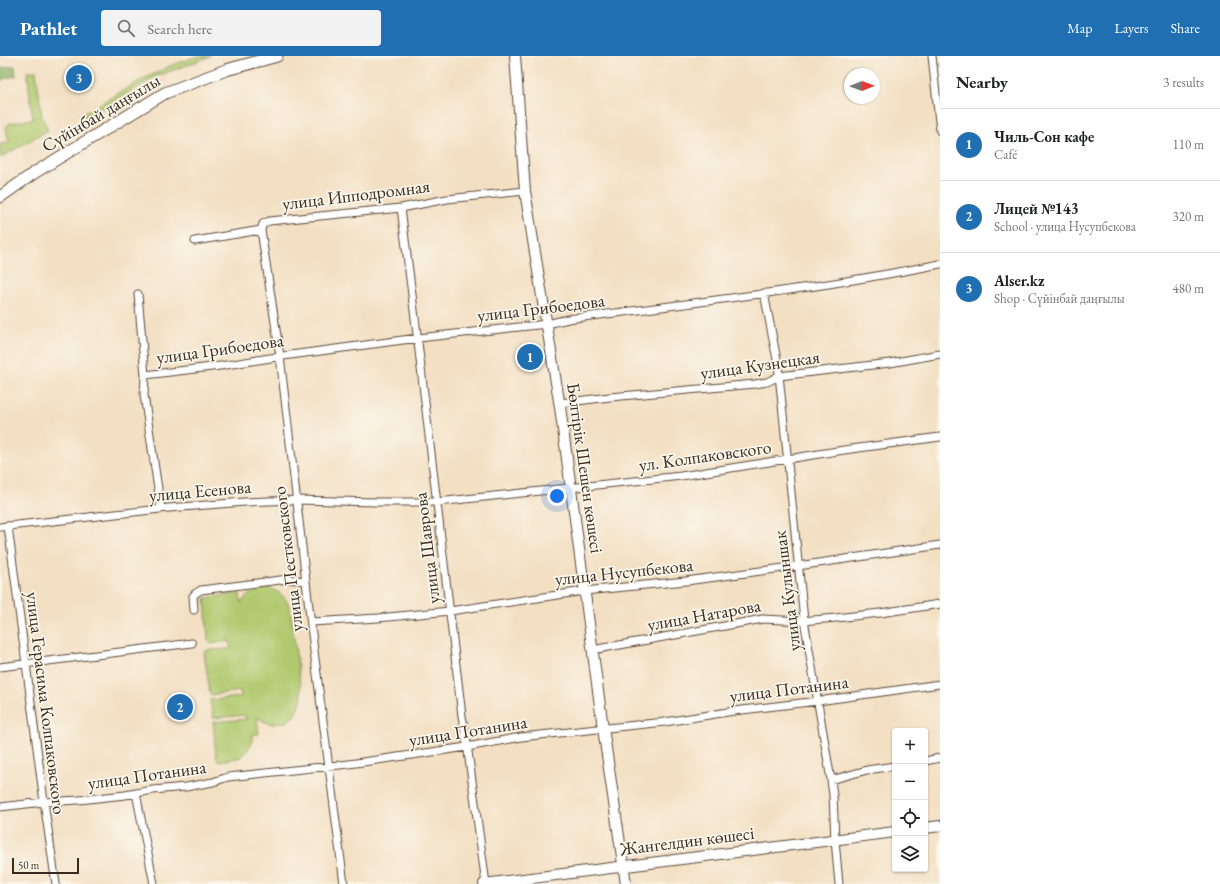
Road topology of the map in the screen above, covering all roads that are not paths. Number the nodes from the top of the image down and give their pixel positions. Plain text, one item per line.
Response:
1 (277, 56) edge
2 (515, 56) edge
3 (932, 56) edge
4 (940, 131) edge
5 (34, 173) junction
6 (0, 188) edge
7 (525, 191) junction
8 (0, 197) edge
9 (400, 208) junction
10 (261, 230) junction
11 (195, 240) dead end
12 (940, 264) edge
13 (764, 293) junction
14 (138, 294) dead end
15 (547, 324) junction
16 (418, 338) junction
17 (940, 354) edge
18 (280, 356) junction
19 (145, 375) junction
20 (779, 376) junction
21 (560, 403) junction
22 (940, 437) edge
23 (787, 460) junction
24 (570, 488) junction
25 (296, 500) junction
26 (437, 502) junction
27 (161, 509) junction
28 (8, 526) junction
29 (0, 527) edge
30 (940, 545) edge
31 (798, 566) junction
32 (306, 581) junction
33 (584, 590) junction
34 (940, 604) edge
35 (194, 610) dead end
36 (450, 611) junction
37 (804, 620) junction
38 (311, 622) junction
39 (192, 643) dead end
40 (592, 650) junction
41 (26, 664) junction
42 (0, 667) edge
43 (940, 684) edge
44 (818, 701) junction
45 (602, 728) junction
46 (468, 747) junction
47 (940, 758) edge
48 (928, 760) edge
49 (329, 766) junction
50 (892, 766) edge
51 (831, 780) junction
52 (136, 793) junction
53 (44, 802) junction
54 (0, 807) edge
55 (940, 826) edge
56 (928, 828) edge
57 (892, 832) edge
58 (835, 840) junction
59 (624, 866) junction
60 (56, 884) edge
61 (154, 884) edge
62 (344, 884) edge
63 (485, 884) edge
64 (626, 884) edge
65 (839, 884) edge

1 - 5 main road, Сүйінбай даңғылы
2 - 7 street, Бөлтірік Шешен көшесі
3 - 4 street
5 - 6 main road, Сүйінбай даңғылы
5 - 8 main road, Сүйінбай даңғылы
7 - 9 street, улица Ипподромная
7 - 15 street, Бөлтірік Шешен көшесі
9 - 10 street, улица Ипподромная
9 - 16 street, улица Шаврова
10 - 11 street, улица Ипподромная
10 - 18 street, улица Пестковского
12 - 13 street, улица Грибоедова
13 - 15 street, улица Грибоедова
13 - 20 street, улица Кулыншак
14 - 19 street
15 - 16 street, улица Грибоедова
15 - 21 street, Бөлтірік Шешен көшесі
16 - 18 street, улица Грибоедова
16 - 26 street, улица Шаврова
17 - 20 street, улица Кузнецкая
18 - 19 street, улица Грибоедова
18 - 25 street, улица Пестковского
19 - 27 street
20 - 21 street, улица Кузнецкая
20 - 23 street, улица Кулыншак
21 - 24 street, Бөлтірік Шешен көшесі
22 - 23 street, ул. Kолпаковского
23 - 24 street, ул. Kолпаковского
23 - 31 street, улица Кулыншак
24 - 26 street, улица Есенова
24 - 33 street, Бөлтірік Шешен көшесі
25 - 26 street, улица Есенова
25 - 27 street, улица Есенова
25 - 32 street, улица Пестковского
26 - 36 street, улица Шаврова
27 - 28 street, улица Есенова
28 - 29 street, улица Есенова
28 - 41 street, улица Герасима Колпаковского
30 - 31 street, улица Нусупбекова
31 - 33 street, улица Нусупбекова
31 - 37 street, улица Кулыншак
32 - 35 street
32 - 38 street, улица Пестковского
33 - 36 street, улица Нусупбекова
33 - 40 street, Бөлтірік Шешен көшесі
34 - 37 street, улица Натарова
36 - 38 street, улица Нусупбекова
36 - 46 street, улица Шаврова
37 - 40 street, улица Натарова
37 - 44 street, улица Кулыншак
38 - 49 street, улица Пестковского
39 - 41 street
40 - 45 street, Бөлтірік Шешен көшесі
41 - 42 street
41 - 53 street, улица Герасима Колпаковского
43 - 44 street, улица Потанина
44 - 45 street, улица Потанина
44 - 51 street, улица Кулыншак
45 - 46 street, улица Потанина
45 - 59 street, Бөлтірік Шешен көшесі
46 - 49 street, улица Потанина
46 - 63 street, улица Шаврова
47 - 48 street
49 - 52 street, улица Потанина
49 - 62 street, улица Пестковского
50 - 51 street
51 - 58 street, улица Кулыншак
52 - 53 street, улица Потанина
52 - 61 street
53 - 54 street, улица Потанина
53 - 60 street, улица Герасима Колпаковского
55 - 56 street
57 - 58 street, Жангелдин көшесі
58 - 59 street, Жангелдин көшесі
58 - 65 street, улица Кулыншак
59 - 63 street, Жангелдин көшесі
59 - 64 street, Бөлтірік Шешен көшесі

